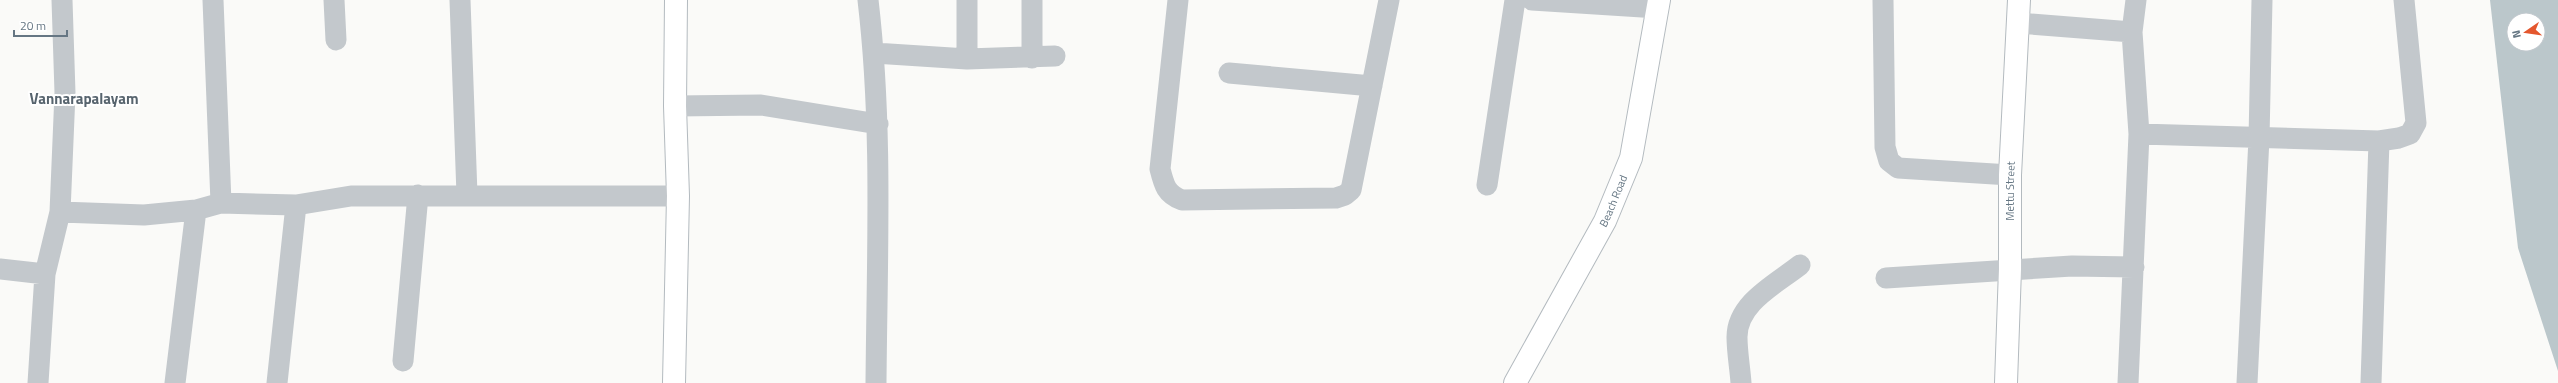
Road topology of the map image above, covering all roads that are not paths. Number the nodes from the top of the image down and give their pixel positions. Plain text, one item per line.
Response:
1 (62, 0) edge
2 (213, 0) edge
3 (334, 0) edge
4 (460, 0) edge
5 (676, 0) edge
6 (868, 0) edge
7 (967, 0) edge
8 (1032, 0) edge
9 (1178, 0) edge
10 (1389, 0) edge
11 (1515, 0) edge
12 (1532, 0) edge
13 (1883, 0) edge
14 (2019, 0) edge
15 (2136, 0) edge
16 (2262, 0) edge
17 (2404, 0) edge
18 (1658, 4) edge
19 (2018, 23) junction
20 (2132, 32) junction
21 (336, 40) dead end
22 (874, 53) junction
23 (1055, 56) dead end
24 (1032, 58) junction
25 (967, 59) junction
26 (1229, 72) dead end
27 (1372, 86) junction
28 (675, 106) junction
29 (878, 124) junction
30 (2139, 134) junction
31 (2259, 138) junction
32 (2379, 141) junction
33 (2010, 175) junction
34 (1487, 185) dead end
35 (418, 195) junction
36 (466, 195) junction
37 (678, 196) junction
38 (222, 203) junction
39 (296, 205) junction
40 (196, 210) junction
41 (60, 212) junction
42 (1800, 265) dead end
43 (2134, 267) junction
44 (0, 269) edge
45 (2010, 269) junction
46 (45, 274) junction
47 (1886, 278) dead end
48 (403, 361) dead end
49 (38, 383) edge
50 (175, 383) edge
51 (277, 383) edge
52 (674, 383) edge
53 (876, 383) edge
54 (1516, 383) edge
55 (1742, 383) edge
56 (2006, 383) edge
57 (2128, 383) edge
58 (2247, 383) edge
59 (2371, 383) edge

1 - 41 street
2 - 38 street
3 - 21 street
4 - 36 street
5 - 28 street
6 - 22 street
7 - 25 street
8 - 24 street
9 - 27 street
10 - 27 street
11 - 34 street
12 - 18 street
13 - 33 street
14 - 19 street, Mettu Street
15 - 20 street
16 - 31 street
17 - 32 street
18 - 54 street, Beach Road
19 - 20 street
19 - 33 street, Mettu Street
20 - 30 street
22 - 25 street
22 - 29 street
23 - 24 street
24 - 25 street
26 - 27 street
28 - 29 street
28 - 37 street
29 - 53 street
30 - 31 street
30 - 43 street
31 - 32 street
31 - 58 street
32 - 59 street
33 - 45 street, Mettu Street
35 - 36 street
35 - 39 street
35 - 48 street
36 - 37 street
37 - 52 street
38 - 39 street
38 - 40 street
39 - 51 street
40 - 41 street
40 - 50 street
41 - 46 street
42 - 55 street
43 - 45 street
43 - 57 street
44 - 46 street
45 - 47 street
45 - 56 street, Mettu Street
46 - 49 street

